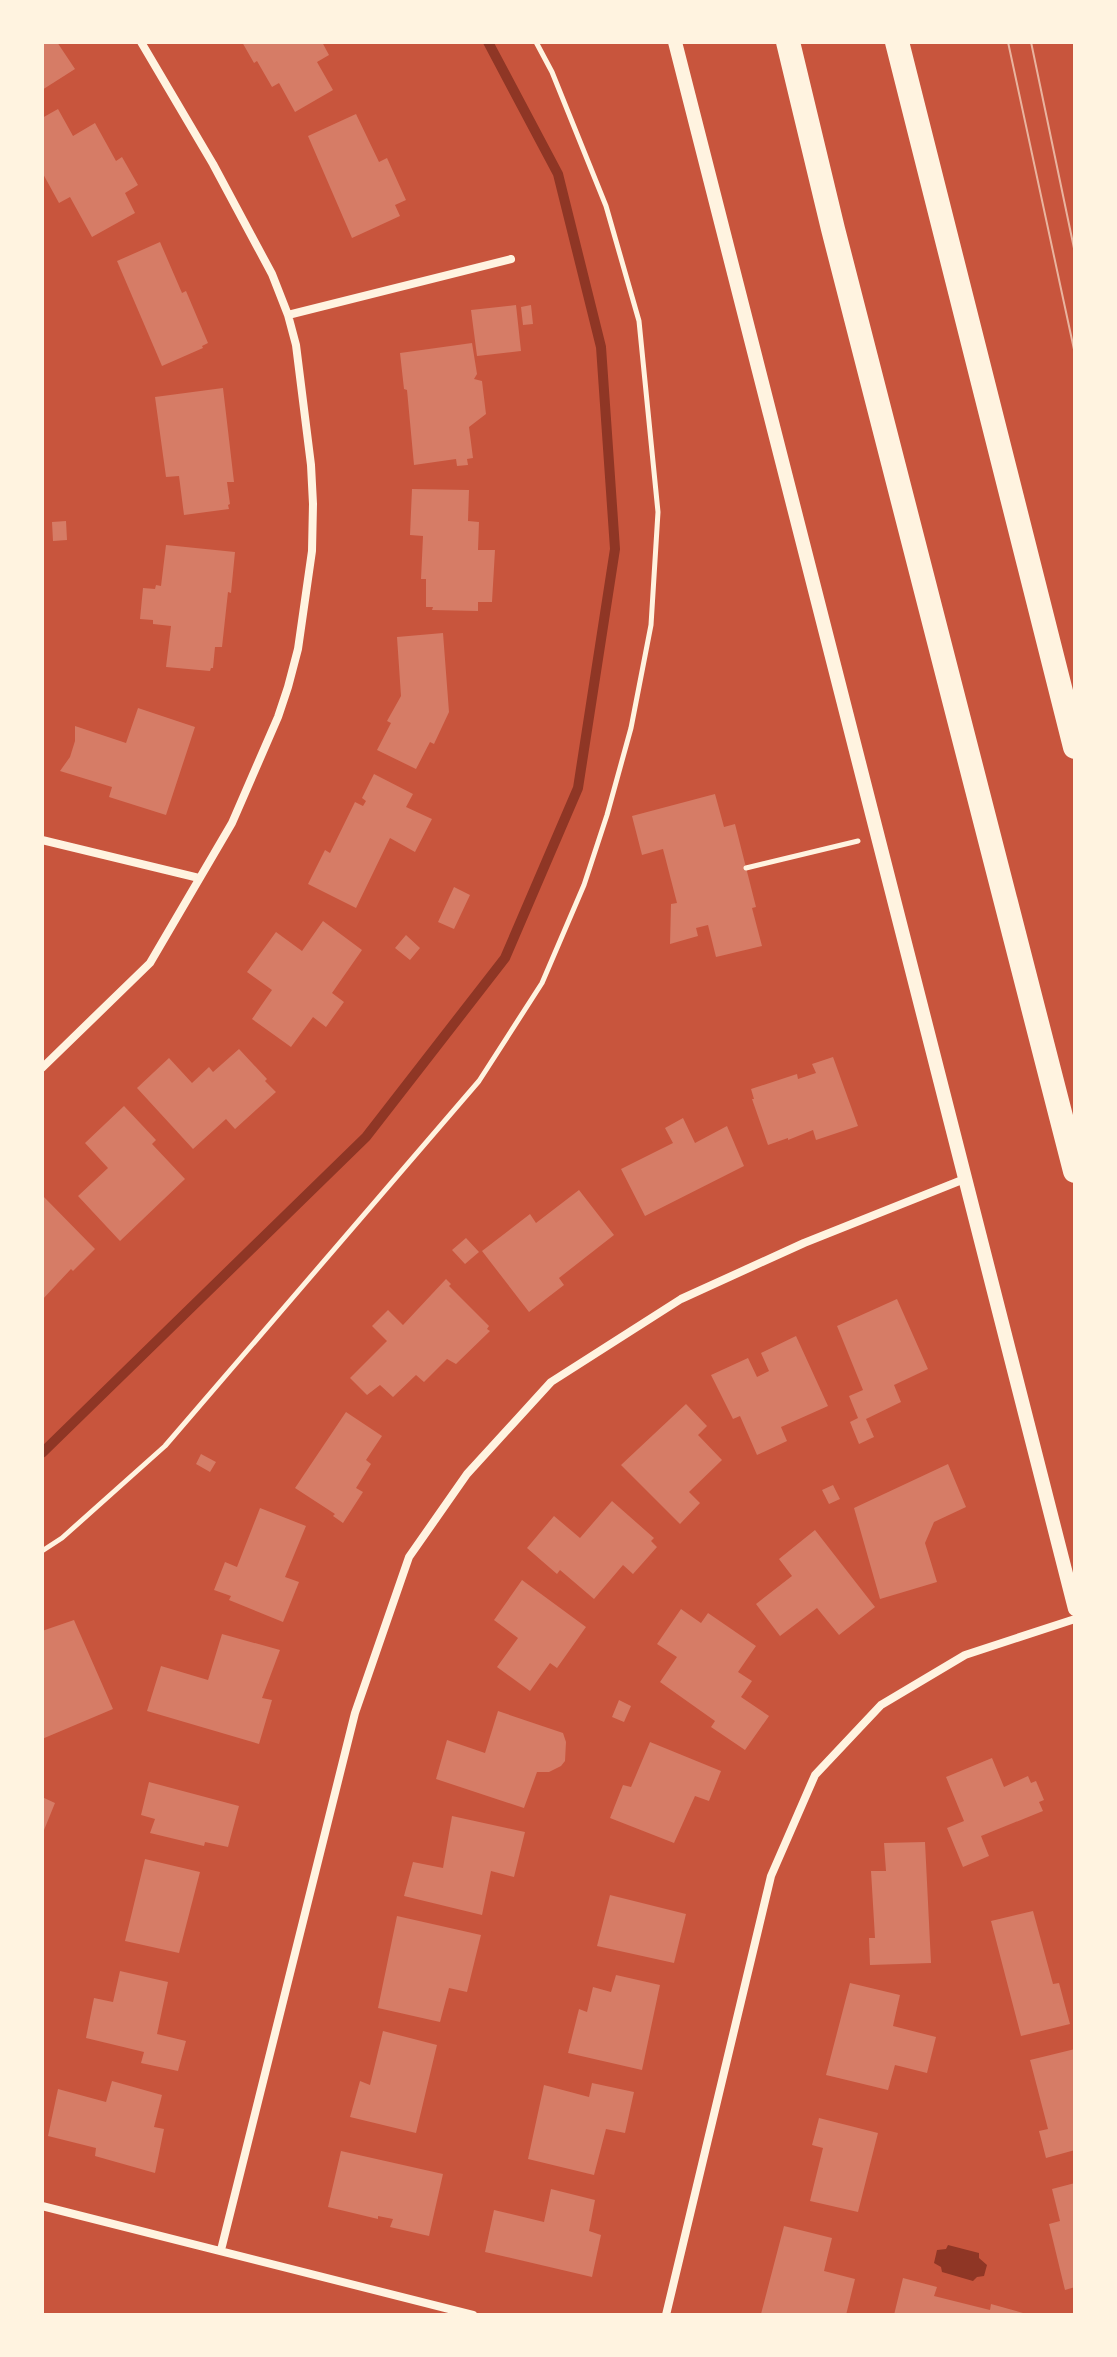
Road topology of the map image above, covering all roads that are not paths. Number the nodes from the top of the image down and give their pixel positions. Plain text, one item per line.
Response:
1 (141, 42) edge
2 (675, 42) edge
3 (771, 42) edge
4 (788, 42) edge
5 (897, 42) edge
6 (913, 42) edge
7 (938, 205) junction
8 (833, 229) junction
9 (511, 259) dead end
10 (288, 315) junction
11 (1075, 747) edge
12 (42, 840) edge
13 (199, 878) junction
14 (42, 1068) edge
15 (1075, 1171) edge
16 (967, 1178) junction
17 (1075, 1609) edge
18 (1075, 1619) edge
19 (42, 2206) edge
20 (221, 2250) junction
21 (473, 2315) edge
22 (666, 2315) edge

1 - 10 street
2 - 16 street
3 - 8 highway
4 - 8 highway
5 - 7 highway
6 - 7 highway
7 - 11 highway
8 - 15 highway
9 - 10 street
10 - 13 street
12 - 13 street
13 - 14 street
16 - 17 street
16 - 20 street
18 - 22 street
19 - 20 street
20 - 21 street

